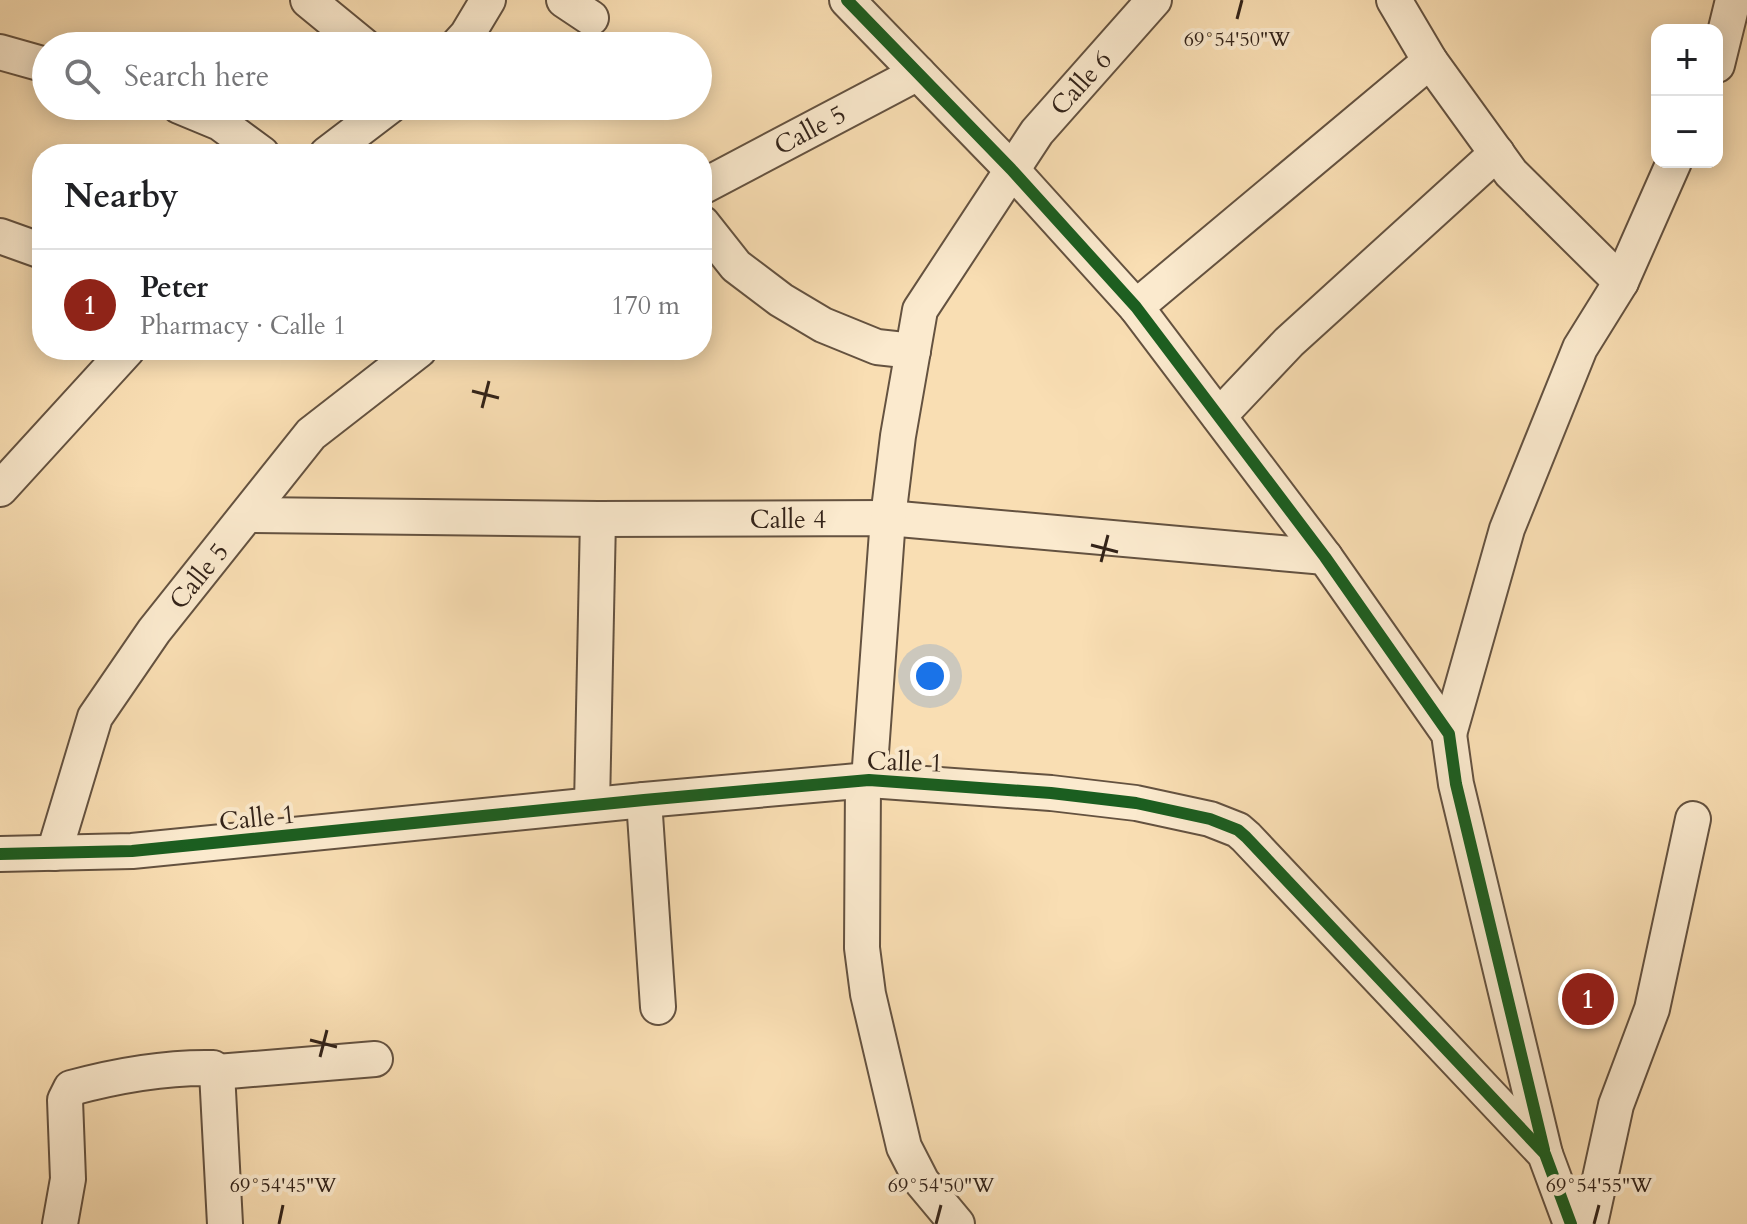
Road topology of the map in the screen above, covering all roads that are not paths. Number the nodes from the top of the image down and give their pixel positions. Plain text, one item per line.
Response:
1 (308, 0) edge
2 (488, 0) edge
3 (847, 0) edge
4 (1154, 0) edge
5 (1394, 0) edge
6 (1736, 13) edge
7 (347, 32) edge
8 (469, 32) edge
9 (1723, 49) edge
10 (0, 52) edge
11 (32, 61) edge
12 (1430, 61) junction
13 (918, 73) junction
14 (213, 120) edge
15 (372, 120) edge
16 (248, 144) edge
17 (340, 144) edge
18 (1497, 153) junction
19 (1671, 168) edge
20 (1011, 169) junction
21 (712, 182) edge
22 (0, 236) edge
23 (712, 236) edge
24 (32, 247) edge
25 (1621, 282) junction
26 (1136, 307) junction
27 (913, 351) junction
28 (118, 360) edge
29 (406, 360) edge
30 (1219, 416) junction
31 (0, 489) edge
32 (249, 515) junction
33 (888, 518) junction
34 (598, 519) junction
35 (1325, 557) junction
36 (1449, 734) junction
37 (866, 781) junction
38 (644, 800) junction
39 (592, 805) junction
40 (1693, 819) dead end
41 (54, 853) junction
42 (0, 854) edge
43 (658, 1007) dead end
44 (375, 1059) dead end
45 (217, 1072) junction
46 (1545, 1154) junction
47 (60, 1224) edge
48 (225, 1224) edge
49 (957, 1224) edge
50 (1571, 1224) edge
51 (1590, 1224) edge

1 - 7 street
2 - 8 street
3 - 13 street
4 - 20 street, Calle 6
5 - 12 street
6 - 9 street
10 - 11 street
12 - 18 street
12 - 26 street
13 - 20 street
13 - 21 street, Calle 5
14 - 16 street
15 - 17 street
18 - 25 street
18 - 30 street
19 - 25 street
20 - 26 street
20 - 27 street, Calle 6
22 - 24 street
23 - 27 street
25 - 36 street
26 - 30 street
27 - 33 street, Calle 6
28 - 31 street
29 - 32 street, Calle 5
30 - 35 street
32 - 34 street, Calle 4
32 - 41 street, Calle 5
33 - 34 street, Calle 4
33 - 35 street, Calle 4
33 - 37 street, Calle 6
34 - 39 street
35 - 36 street
36 - 46 street
37 - 38 street, Calle 1
37 - 46 street, Calle 1
37 - 49 street, Calle 6
38 - 39 street, Calle 1
38 - 43 street
39 - 41 street, Calle 1
40 - 51 street
41 - 42 street, Calle 1
44 - 45 street
45 - 47 street
45 - 48 street
46 - 50 street, Calle 1

